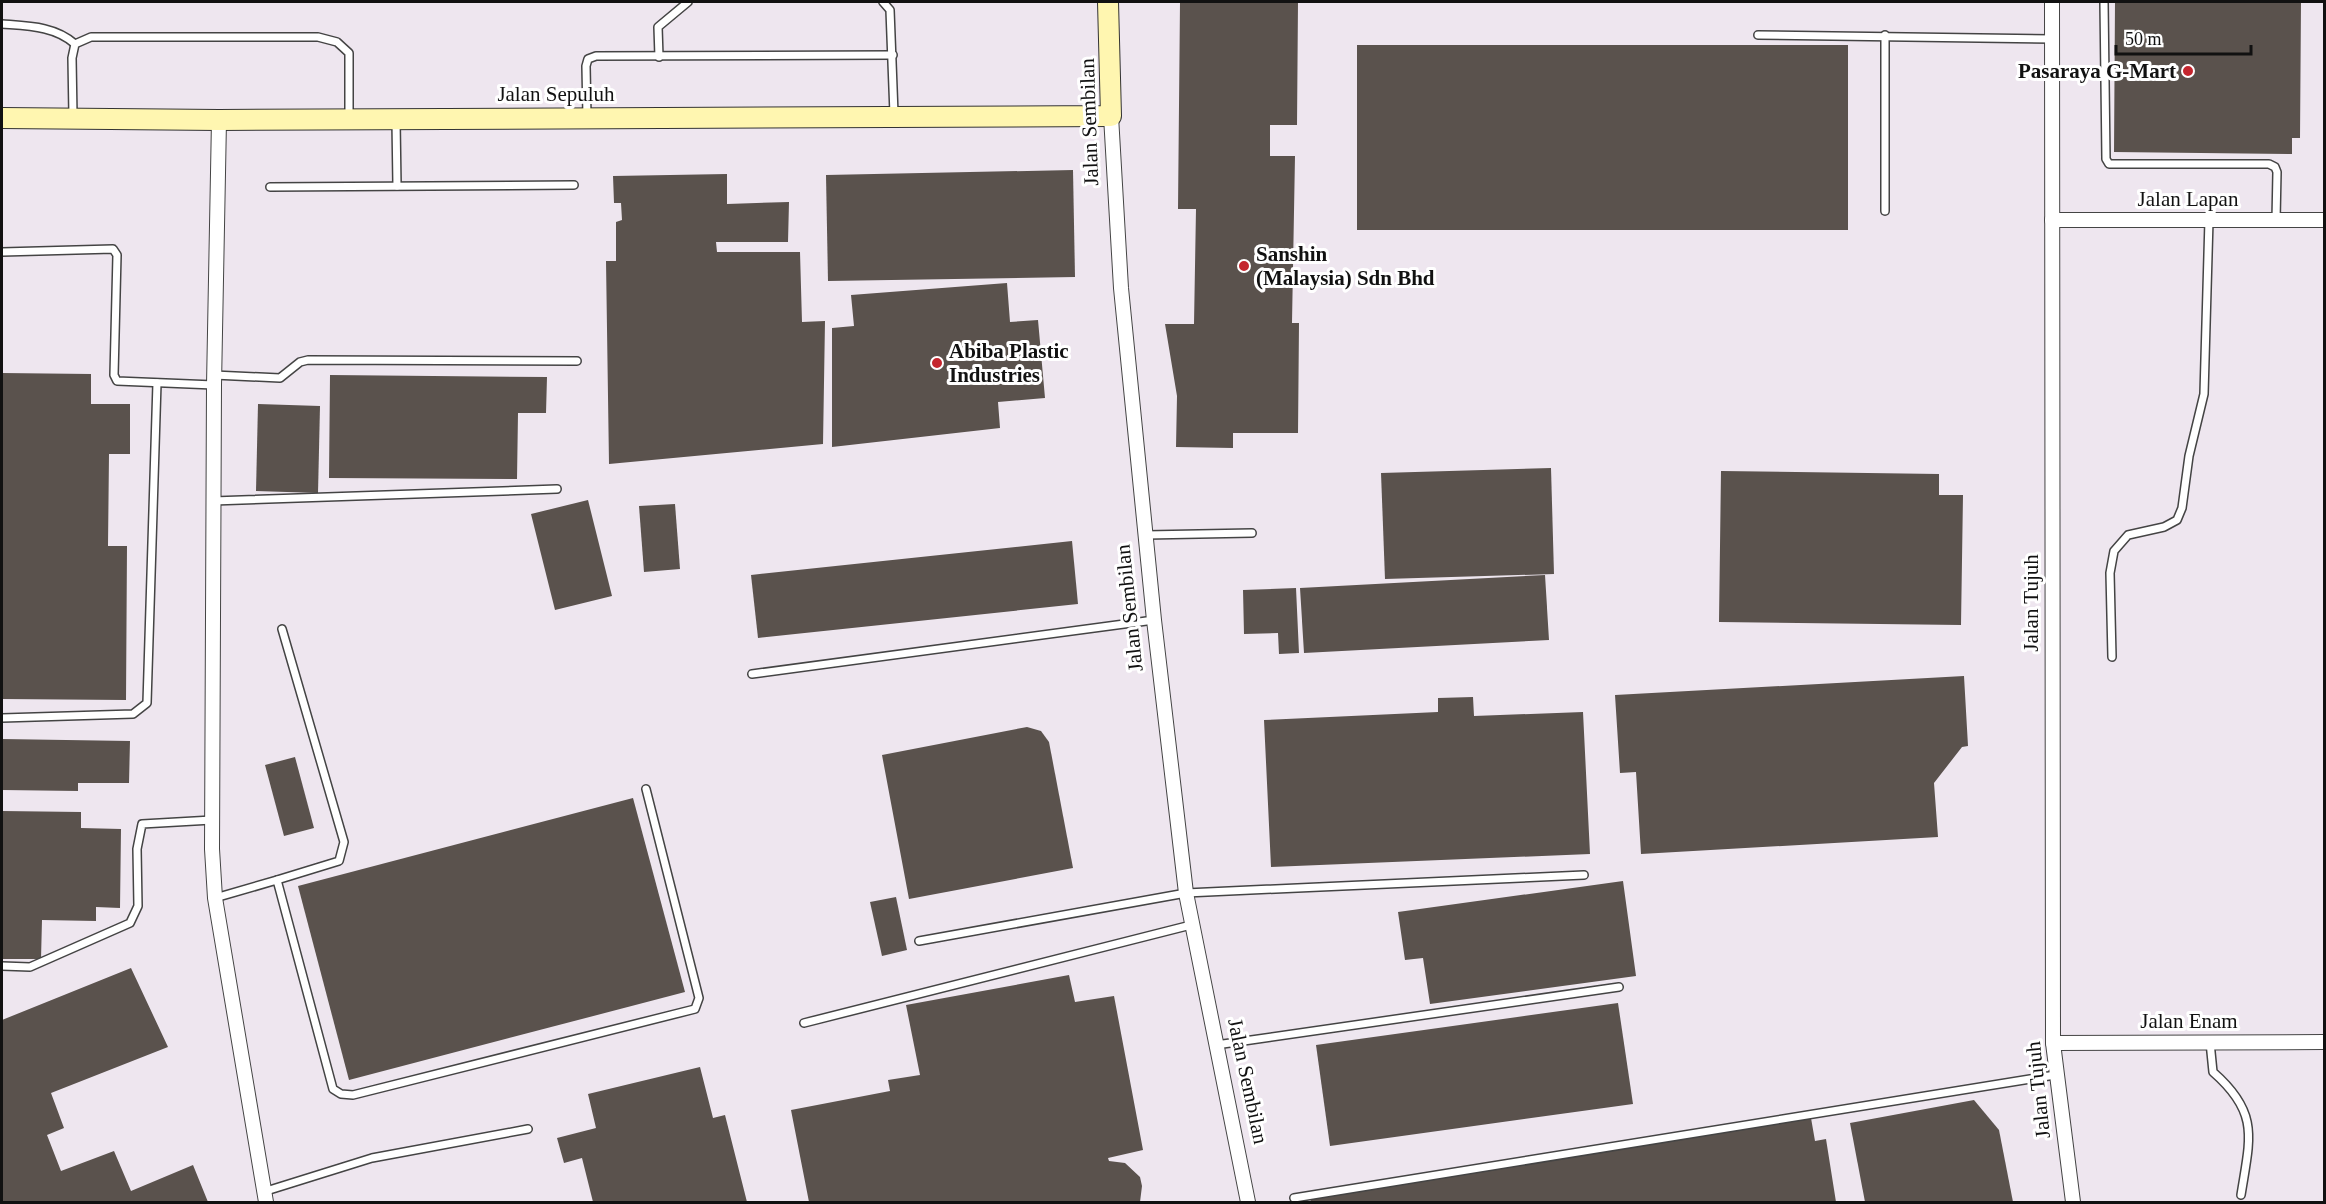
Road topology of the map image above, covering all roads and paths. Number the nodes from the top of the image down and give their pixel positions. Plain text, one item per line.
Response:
1 (688, 2) edge
2 (883, 2) edge
3 (1108, 2) edge
4 (2052, 2) edge
5 (2104, 2) edge
6 (2, 24) edge
7 (1758, 35) dead end
8 (1885, 35) junction
9 (2052, 39) junction
10 (75, 44) junction
11 (893, 55) junction
12 (659, 57) junction
13 (894, 116) junction
14 (1111, 116) junction
15 (587, 117) junction
16 (2, 118) edge
17 (73, 118) junction
18 (349, 119) junction
19 (396, 119) junction
20 (219, 120) junction
21 (574, 184) dead end
22 (397, 186) junction
23 (270, 187) dead end
24 (1885, 211) dead end
25 (2052, 220) junction
26 (2208, 220) junction
27 (2276, 220) junction
28 (2325, 220) edge
29 (2, 252) edge
30 (577, 361) dead end
31 (214, 380) junction
32 (157, 383) junction
33 (557, 489) dead end
34 (213, 501) junction
35 (1252, 533) dead end
36 (1146, 535) junction
37 (1154, 620) junction
38 (282, 629) dead end
39 (2112, 657) dead end
40 (752, 674) dead end
41 (2, 718) edge
42 (646, 789) dead end
43 (212, 820) junction
44 (1584, 875) dead end
45 (277, 880) junction
46 (1186, 893) junction
47 (215, 898) junction
48 (1191, 925) junction
49 (919, 941) dead end
50 (2, 966) edge
51 (1619, 987) dead end
52 (804, 1023) dead end
53 (2210, 1042) junction
54 (2325, 1042) edge
55 (2053, 1043) junction
56 (1216, 1045) junction
57 (2055, 1075) junction
58 (528, 1129) dead end
59 (2241, 1195) dead end
60 (265, 1197) edge
61 (1294, 1198) dead end
62 (1248, 1203) edge
63 (2073, 1203) edge

1 - 12 lane
2 - 11 lane
3 - 14 main road, Jalan Sembilan
4 - 9 street, Jalan Tujuh
5 - 27 lane
6 - 10 lane
7 - 8 lane
8 - 9 lane
8 - 24 lane
9 - 25 street, Jalan Tujuh
10 - 17 lane
10 - 18 lane
11 - 12 lane
11 - 13 lane
12 - 15 lane
13 - 14 main road, Jalan Sepuluh
13 - 15 main road, Jalan Sepuluh
14 - 36 street, Jalan Sembilan
15 - 19 main road, Jalan Sepuluh
16 - 17 main road, Jalan Sepuluh
17 - 20 main road, Jalan Sepuluh
18 - 19 main road, Jalan Sepuluh
18 - 20 main road, Jalan Sepuluh
19 - 22 lane
20 - 31 street
21 - 22 lane
22 - 23 lane
25 - 26 street, Jalan Lapan
25 - 55 street, Jalan Tujuh
26 - 27 street, Jalan Lapan
26 - 39 lane
27 - 28 street, Jalan Lapan
29 - 32 lane
30 - 31 lane
31 - 32 lane
31 - 34 street
32 - 41 lane
33 - 34 lane
34 - 43 street
35 - 36 lane
36 - 37 street, Jalan Sembilan
37 - 40 lane
37 - 46 street, Jalan Sembilan
38 - 45 lane
42 - 45 lane
43 - 47 street
43 - 50 lane
44 - 46 lane
45 - 47 lane
46 - 48 street, Jalan Sembilan
46 - 49 lane
47 - 60 street
48 - 52 lane
48 - 56 street, Jalan Sembilan
51 - 56 lane
53 - 54 street, Jalan Enam
53 - 55 street, Jalan Enam
53 - 59 lane
55 - 57 street, Jalan Tujuh
56 - 62 street, Jalan Sembilan
57 - 61 lane
57 - 63 street, Jalan Tujuh
58 - 60 lane

